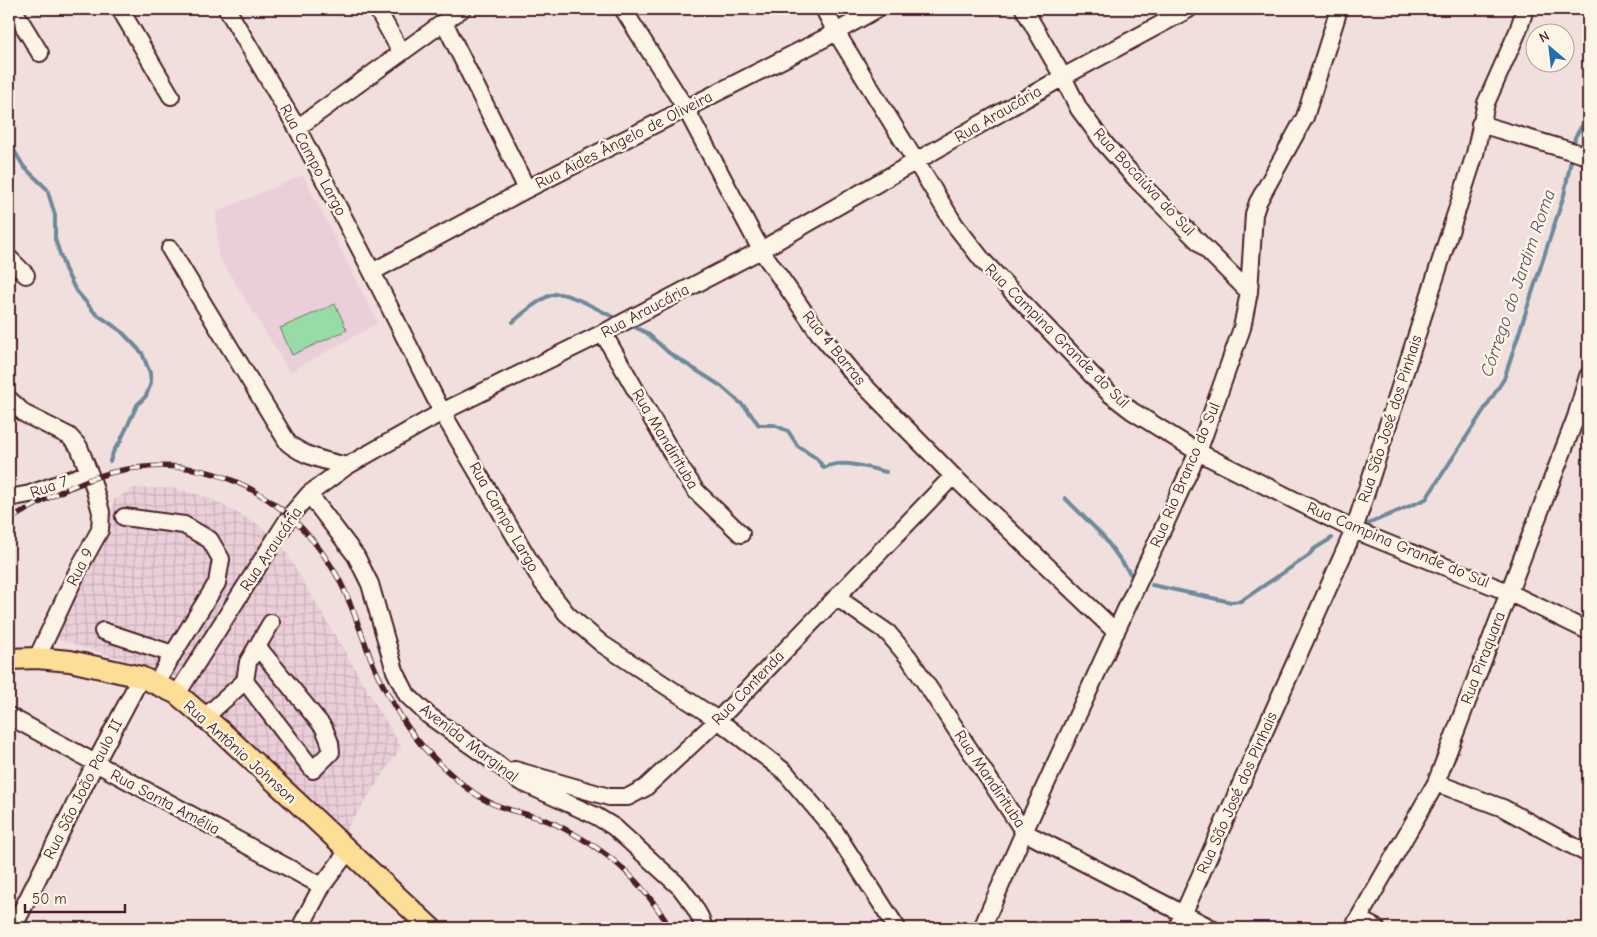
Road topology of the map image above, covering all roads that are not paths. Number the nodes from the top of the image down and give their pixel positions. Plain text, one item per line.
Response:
1 (13, 9) edge
2 (120, 9) edge
3 (227, 9) edge
4 (378, 9) edge
5 (462, 9) edge
6 (623, 9) edge
7 (824, 9) edge
8 (877, 9) edge
9 (1024, 9) edge
10 (1189, 9) edge
11 (1339, 9) edge
12 (1525, 9) edge
13 (444, 22) junction
14 (836, 32) junction
15 (401, 52) junction
16 (40, 53) dead end
17 (1063, 76) junction
18 (171, 96) dead end
19 (686, 109) junction
20 (1480, 124) junction
21 (297, 128) junction
22 (1588, 156) edge
23 (915, 161) junction
24 (527, 189) junction
25 (170, 249) dead end
26 (761, 250) junction
27 (9, 258) edge
28 (372, 272) junction
29 (26, 275) dead end
30 (1249, 292) junction
31 (603, 334) junction
32 (1588, 376) edge
33 (9, 399) edge
34 (442, 412) junction
35 (1198, 452) junction
36 (347, 466) junction
37 (89, 473) junction
38 (953, 476) junction
39 (309, 494) junction
40 (9, 498) edge
41 (124, 517) dead end
42 (1354, 530) junction
43 (741, 534) dead end
44 (1508, 592) junction
45 (836, 597) junction
46 (271, 623) dead end
47 (103, 631) dead end
48 (1588, 631) edge
49 (1116, 632) junction
50 (257, 646) junction
51 (173, 654) junction
52 (37, 658) junction
53 (9, 659) edge
54 (149, 681) junction
55 (245, 681) junction
56 (178, 694) junction
57 (9, 716) edge
58 (205, 717) junction
59 (718, 720) junction
60 (95, 764) junction
61 (500, 766) junction
62 (1436, 783) junction
63 (1024, 832) junction
64 (348, 851) junction
65 (1588, 854) edge
66 (322, 886) junction
67 (1180, 921) edge
68 (1355, 924) edge
69 (10, 928) edge
70 (300, 928) edge
71 (431, 928) edge
72 (704, 928) edge
73 (897, 928) edge
74 (982, 928) edge
75 (1211, 928) edge
76 (1376, 928) edge

1 - 16 street
2 - 18 street
3 - 21 street, Rua Campo Largo
4 - 15 street
5 - 13 street
6 - 19 street, Rua 4 Barras
7 - 14 street, Rua Campina Grande do Sul
8 - 14 street, Rua Aides Ângelo de Oliveira
9 - 17 street, Rua Bocaiúva do Sul
10 - 17 street, Rua Araucária
11 - 30 street, Rua Rio Branco do Sul
12 - 20 street, Rua São José dos Pinhais
13 - 15 street
13 - 24 street
14 - 19 street, Rua Aides Ângelo de Oliveira
14 - 23 street, Rua Campina Grande do Sul
15 - 21 street
17 - 23 street, Rua Araucária
17 - 30 street, Rua Bocaiúva do Sul
19 - 24 street, Rua Aides Ângelo de Oliveira
19 - 26 street, Rua 4 Barras
20 - 22 street
20 - 42 street, Rua São José dos Pinhais
21 - 28 street, Rua Campo Largo
23 - 26 street, Rua Araucária
23 - 35 street, Rua Campina Grande do Sul
24 - 28 street, Rua Aides Ângelo de Oliveira
25 - 36 street
26 - 31 street, Rua Araucária
26 - 38 street, Rua 4 Barras
27 - 29 street
28 - 34 street, Rua Campo Largo
30 - 35 street, Rua Rio Branco do Sul
31 - 34 street, Rua Araucária
31 - 43 street, Rua Mandirituba
32 - 44 street, Rua Piraquara
33 - 37 street, Rua 9
34 - 36 street, Rua Araucária
34 - 59 street, Rua Campo Largo
35 - 42 street, Rua Campina Grande do Sul
35 - 49 street, Rua Rio Branco do Sul
36 - 39 street, Rua Araucária
37 - 40 street, Rua 7
37 - 52 street, Rua 9
38 - 45 street, Rua Contenda
38 - 49 street, Rua 4 Barras
39 - 56 street, Rua Araucária
39 - 61 street, Avenida Marginal
41 - 51 street, Rua São João Paulo II
42 - 44 street, Rua Campina Grande do Sul
42 - 67 street, Rua São José dos Pinhais
44 - 48 street, Rua Campina Grande do Sul
44 - 62 street, Rua Piraquara
45 - 59 street, Rua Contenda
45 - 63 street, Rua Mandirituba
46 - 50 street
47 - 51 street
49 - 63 street, Rua Rio Branco do Sul
50 - 55 street
50 - 55 street
51 - 54 street, Rua São João Paulo II
52 - 53 main road, Rua Antônio Johnson
52 - 54 main road, Rua Antônio Johnson
54 - 56 main road, Rua Antônio Johnson
54 - 60 street, Rua São João Paulo II
55 - 58 street
56 - 58 main road, Rua Antônio Johnson
57 - 60 street, Rua Santa Amélia
58 - 64 main road, Rua Antônio Johnson
59 - 61 street, Rua Contenda
59 - 73 street, Rua Campo Largo
60 - 66 street, Rua Santa Amélia
60 - 69 street, Rua São João Paulo II
61 - 72 street, Avenida Marginal
62 - 65 street
62 - 68 street, Rua Piraquara
63 - 67 street, Rua Mandirituba
63 - 74 street, Rua Rio Branco do Sul
64 - 66 street
64 - 71 main road, Rua Antônio Johnson
66 - 70 street
67 - 75 street, Rua Mandirituba
68 - 76 street

